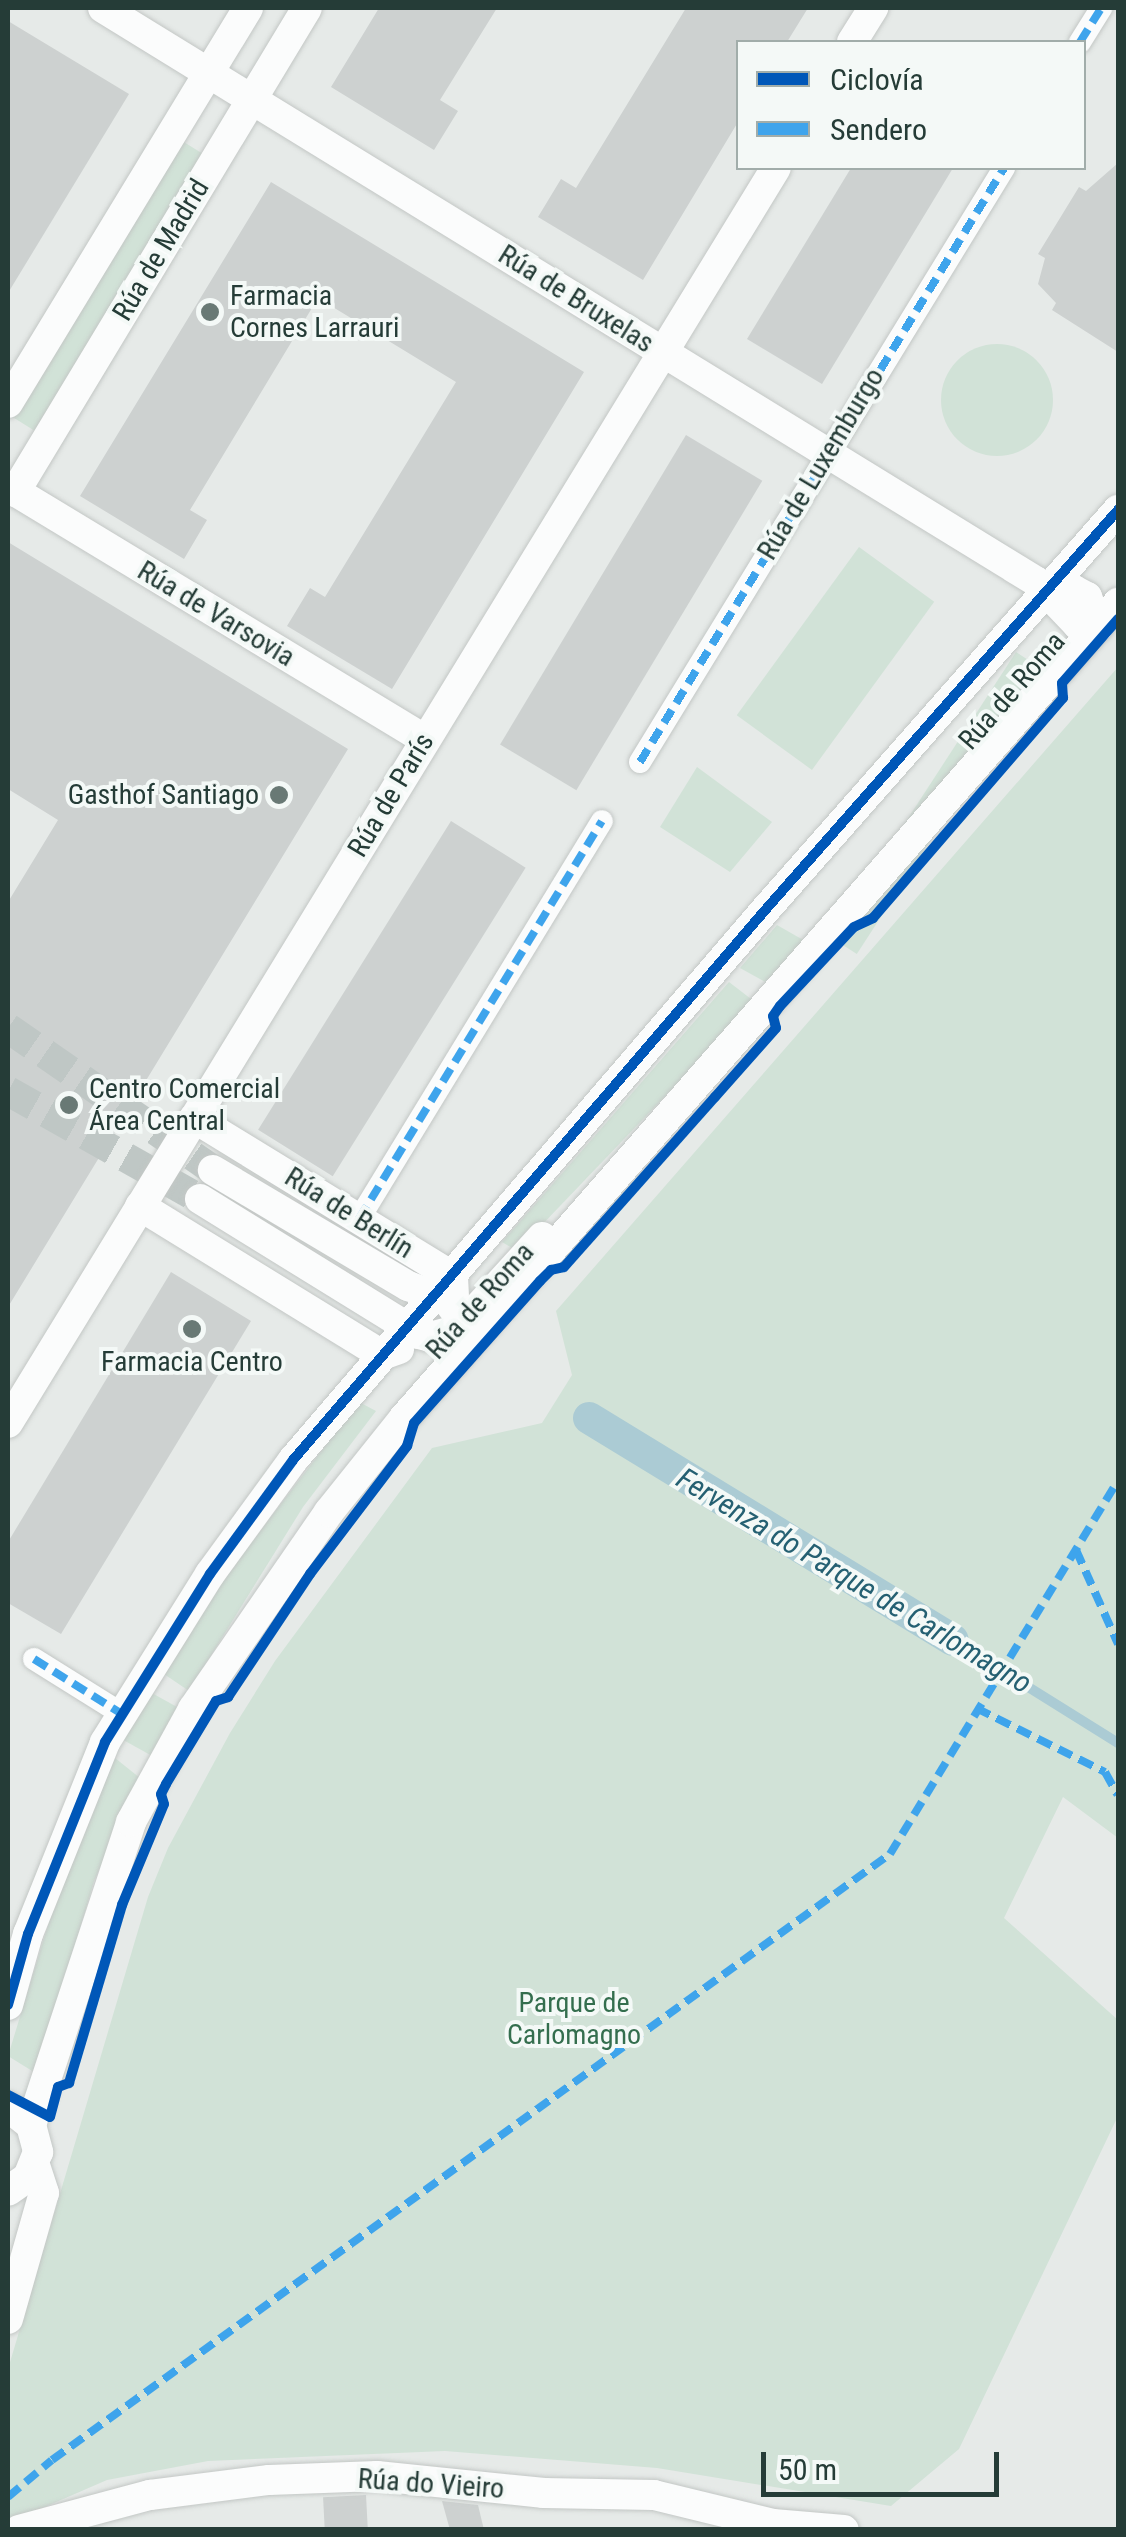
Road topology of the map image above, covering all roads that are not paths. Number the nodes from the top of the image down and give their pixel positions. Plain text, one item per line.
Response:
1 (103, 8) edge
2 (248, 8) edge
3 (308, 8) edge
4 (873, 8) edge
5 (1101, 8) edge
6 (853, 40) edge
7 (1081, 40) edge
8 (209, 72) junction
9 (252, 99) junction
10 (775, 170) edge
11 (1003, 170) edge
12 (662, 352) junction
13 (8, 403) edge
14 (828, 454) junction
15 (11, 490) edge
16 (1118, 510) edge
17 (1048, 590) junction
18 (1118, 603) edge
19 (1098, 627) junction
20 (425, 740) junction
21 (640, 762) dead end
22 (602, 821) dead end
23 (194, 1118) junction
24 (649, 1142) junction
25 (140, 1206) junction
26 (359, 1219) junction
27 (440, 1312) junction
28 (382, 1355) junction
29 (8, 1422) edge
30 (308, 1542) junction
31 (34, 1660) dead end
32 (122, 1714) junction
33 (8, 2005) edge
34 (19, 2116) edge
35 (35, 2165) junction
36 (8, 2193) edge
37 (32, 2238) junction
38 (8, 2320) edge
39 (19, 2530) edge
40 (844, 2530) edge

1 - 8 street, Rúa de Bruxelas
2 - 8 street, Rúa de Madrid
3 - 9 street, Rúa de Madrid
4 - 6 street
5 - 7 street
8 - 9 street, Rúa de Bruxelas
8 - 13 street, Rúa de Madrid
9 - 12 street, Rúa de Bruxelas
9 - 15 street, Rúa de Madrid
10 - 12 street, Rúa de París
11 - 14 street, Rúa de Luxemburgo
12 - 14 street, Rúa de Bruxelas
12 - 20 street, Rúa de París
14 - 17 street, Rúa de Bruxelas
14 - 21 street, Rúa de Luxemburgo
15 - 20 street, Rúa de Varsovia
16 - 17 street, Rúa de Roma
17 - 19 street, Rúa de Roma
17 - 27 street, Rúa de Roma
18 - 19 street, Rúa de Roma
19 - 24 street, Rúa de Roma
20 - 23 street, Rúa de París
22 - 26 street
23 - 25 street, Rúa de París
23 - 26 street, Rúa de Berlín
24 - 27 street, Rúa de Roma
24 - 30 street, Rúa de Roma
25 - 28 street
25 - 29 street, Rúa de París
26 - 27 street, Rúa de Berlín
27 - 27 street, Rúa de Berlín
27 - 28 street, Rúa de Roma
27 - 30 street, Rúa de Roma
28 - 32 street, Rúa de Roma
30 - 34 street, Rúa de Roma
31 - 32 street
32 - 33 street, Rúa de Roma
34 - 35 street, Rúa de Roma
35 - 36 street
35 - 37 street, Rúa de Roma
36 - 37 street
37 - 38 street, Rúa de Roma
39 - 40 street, Rúa do Vieiro

